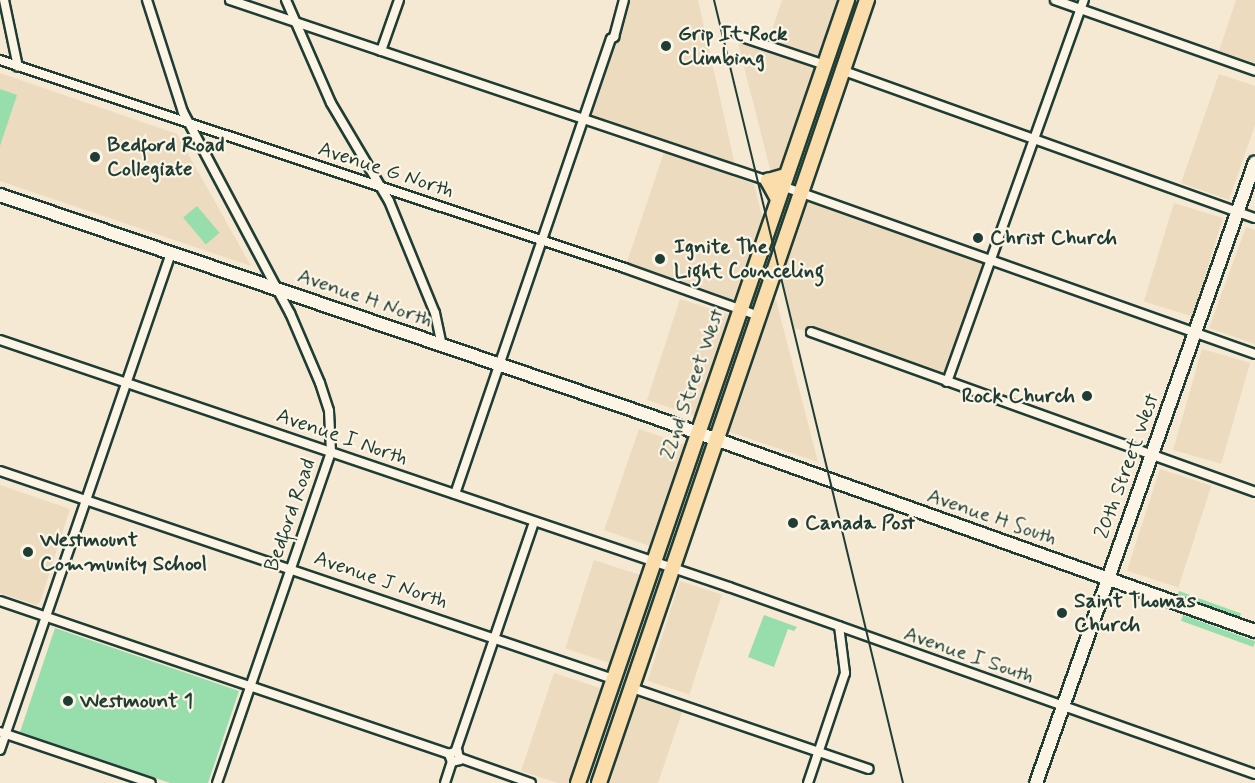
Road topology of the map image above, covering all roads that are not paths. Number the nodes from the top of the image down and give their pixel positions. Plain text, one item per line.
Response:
1 (4, 0) edge
2 (147, 0) edge
3 (230, 0) edge
4 (286, 0) edge
5 (399, 0) edge
6 (624, 0) edge
7 (848, 0) edge
8 (867, 0) edge
9 (1055, 0) edge
10 (1082, 4) edge
11 (294, 22) junction
12 (736, 34) dead end
13 (381, 51) junction
14 (0, 60) edge
15 (825, 65) junction
16 (18, 67) junction
17 (844, 71) junction
18 (1255, 71) edge
19 (583, 120) junction
20 (189, 124) junction
21 (1034, 139) junction
22 (1255, 162) edge
23 (768, 181) junction
24 (782, 187) junction
25 (381, 188) junction
26 (802, 194) junction
27 (0, 195) edge
28 (1237, 212) junction
29 (1255, 218) edge
30 (542, 241) junction
31 (171, 253) junction
32 (990, 260) junction
33 (278, 290) junction
34 (740, 310) junction
35 (759, 316) junction
36 (811, 332) dead end
37 (1194, 333) junction
38 (0, 340) edge
39 (442, 345) junction
40 (1255, 354) edge
41 (500, 364) junction
42 (126, 381) junction
43 (947, 382) junction
44 (698, 432) junction
45 (717, 439) junction
46 (331, 453) junction
47 (1151, 454) junction
48 (0, 471) edge
49 (1255, 492) edge
50 (455, 494) junction
51 (85, 500) junction
52 (534, 522) junction
53 (654, 562) junction
54 (291, 569) junction
55 (672, 569) junction
56 (1108, 578) junction
57 (0, 601) edge
58 (46, 616) junction
59 (839, 626) junction
60 (1255, 631) edge
61 (495, 638) junction
62 (613, 679) junction
63 (250, 686) junction
64 (632, 688) junction
65 (1063, 707) junction
66 (3, 733) edge
67 (0, 750) edge
68 (818, 753) junction
69 (454, 756) junction
70 (868, 769) dead end
71 (1255, 774) edge
72 (151, 783) edge
73 (217, 783) edge
74 (444, 783) edge
75 (531, 783) edge
76 (578, 783) edge
77 (599, 783) edge
78 (808, 783) edge
79 (1036, 783) edge

1 - 16 street
2 - 20 street, Bedford Road
3 - 11 street
4 - 11 street
5 - 13 street
6 - 19 street
7 - 15 main road, 22nd Street West
8 - 17 main road, 22nd Street West
9 - 10 street
10 - 18 street
10 - 21 street
11 - 13 street
11 - 25 street
12 - 15 street
13 - 19 street
14 - 16 street, Avenue G North
15 - 24 main road, 22nd Street West
16 - 20 street, Avenue G North
17 - 21 street
17 - 26 main road, 22nd Street West
19 - 23 street
19 - 30 street
20 - 25 street, Avenue G North
20 - 33 street, Bedford Road
21 - 28 street
21 - 32 street
22 - 28 street, 20th Street West
23 - 24 main road
23 - 24 main road
24 - 26 street
24 - 34 main road, 22nd Street West
25 - 30 street, Avenue G North
25 - 39 street
26 - 32 street
26 - 35 main road, 22nd Street West
27 - 31 street, Avenue H North
28 - 29 street
28 - 37 street, 20th Street West
30 - 34 street, Avenue G North
30 - 41 street
31 - 33 street, Avenue H North
31 - 42 street
32 - 37 street
32 - 43 street
33 - 39 street, Avenue H North
33 - 46 street, Bedford Road
34 - 35 street, Avenue G North
34 - 44 main road, 22nd Street West
35 - 45 main road, 22nd Street West
36 - 43 street
37 - 40 street
37 - 47 street, 20th Street West
38 - 42 street, Avenue I North
39 - 41 street, Avenue H North
41 - 44 street, Avenue H North
41 - 50 street
42 - 46 street, Avenue I North
42 - 51 street
43 - 47 street
44 - 45 street, Avenue H North
44 - 53 main road, 22nd Street West
45 - 55 main road, 22nd Street West
45 - 56 street, Avenue H South
46 - 50 street, Avenue I North
46 - 54 street, Bedford Road
47 - 49 street
47 - 56 street, 20th Street West
48 - 51 street, Avenue J North
50 - 52 street, Avenue I North
51 - 54 street, Avenue J North
51 - 58 street
52 - 53 street, Avenue I North
52 - 61 street
53 - 55 street, Avenue I North
53 - 62 main road, 22nd Street West
54 - 61 street, Avenue J North
54 - 63 street, Bedford Road
55 - 59 street, Avenue I South
55 - 64 main road, 22nd Street West
56 - 60 street, Avenue H South
56 - 65 street, 20th Street West
57 - 58 street
58 - 63 street
58 - 66 street
59 - 65 street, Avenue I South
59 - 68 street
61 - 62 street, Avenue J North
61 - 69 street
62 - 76 main road, 22nd Street West
63 - 69 street
63 - 73 street, Bedford Road
64 - 68 street
64 - 77 main road, 22nd Street West
65 - 71 street, Avenue I South
65 - 79 street, 20th Street West
66 - 67 street
66 - 72 street
68 - 70 street
68 - 78 street
69 - 74 street
69 - 75 street

